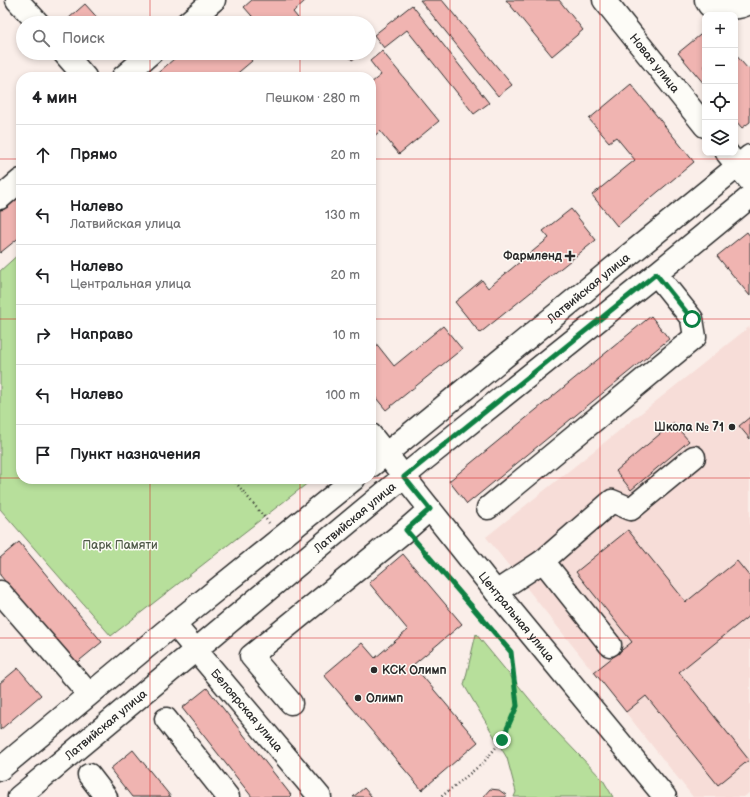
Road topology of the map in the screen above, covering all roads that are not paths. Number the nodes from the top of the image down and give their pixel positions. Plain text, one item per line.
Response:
1 (17, 0) edge
2 (214, 0) edge
3 (604, 0) edge
4 (706, 0) edge
5 (750, 2) edge
6 (32, 16) edge
7 (195, 16) edge
8 (70, 60) edge
9 (143, 60) edge
10 (81, 72) edge
11 (129, 72) edge
12 (702, 122) edge
13 (741, 164) edge
14 (16, 184) edge
15 (750, 197) edge
16 (0, 198) edge
17 (656, 274) junction
18 (694, 457) dead end
19 (378, 460) edge
20 (404, 477) junction
21 (348, 484) edge
22 (488, 508) dead end
23 (430, 509) junction
24 (543, 561) junction
25 (0, 592) edge
26 (496, 592) junction
27 (174, 624) junction
28 (610, 645) dead end
29 (196, 650) junction
30 (89, 694) junction
31 (291, 703) dead end
32 (166, 719) dead end
33 (0, 769) edge
34 (89, 775) dead end
35 (314, 795) edge
36 (19, 797) edge
37 (106, 797) edge
38 (228, 797) edge
39 (665, 797) edge

1 - 6 street
2 - 7 street
3 - 12 street, Новая улица
4 - 5 street
8 - 10 street
9 - 11 street
13 - 19 street, Латвийская улица
14 - 16 street
15 - 17 street, Латвийская улица
17 - 20 street, Латвийская улица
17 - 22 street
18 - 24 street
19 - 20 street, Центральная улица
20 - 23 street, Центральная улица
20 - 29 street, Латвийская улица
21 - 27 street
23 - 26 street, Центральная улица
23 - 31 street
24 - 26 street
24 - 28 street
25 - 30 street
26 - 39 street, Центральная улица
27 - 29 street, Белоярская улица
27 - 30 street
29 - 35 street, Белоярская улица
29 - 36 street, Латвийская улица
30 - 33 street
32 - 38 street
34 - 37 street

